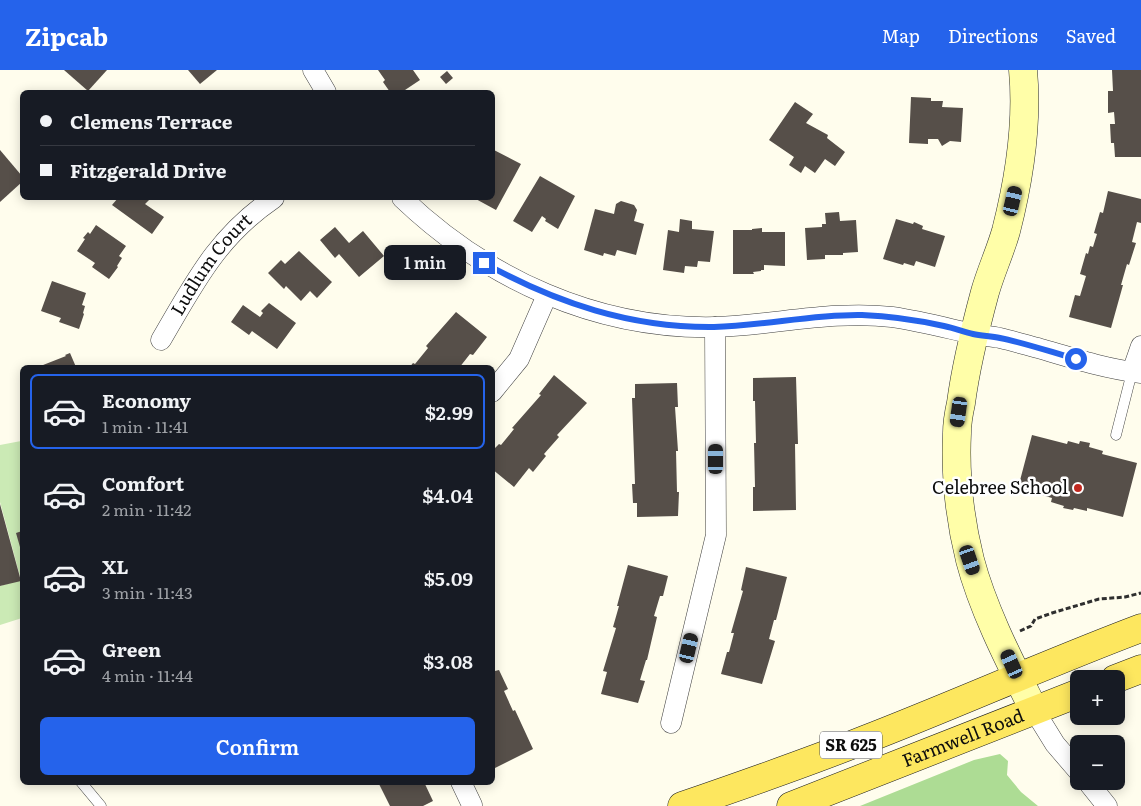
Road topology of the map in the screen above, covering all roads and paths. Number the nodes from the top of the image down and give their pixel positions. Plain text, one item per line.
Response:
1 (313, 70) edge
2 (1022, 70) edge
3 (325, 90) edge
4 (271, 200) edge
5 (404, 200) edge
6 (547, 295) junction
7 (715, 327) junction
8 (973, 334) junction
9 (161, 340) dead end
10 (1141, 346) edge
11 (1136, 373) edge
12 (495, 388) edge
13 (1116, 435) dead end
14 (1141, 593) edge
15 (1141, 628) edge
16 (1000, 639) junction
17 (1141, 669) edge
18 (1125, 675) edge
19 (1017, 676) junction
20 (1070, 696) edge
21 (1034, 710) junction
22 (671, 723) dead end
23 (1070, 761) edge
24 (84, 785) edge
25 (463, 785) edge
26 (1094, 790) edge
27 (472, 805) edge
28 (101, 806) edge
29 (682, 806) edge
30 (791, 806) edge
31 (1107, 806) edge

1 - 3 street
2 - 8 street
4 - 9 street, Ludlum Court
5 - 6 street
6 - 7 street
6 - 12 street
7 - 8 street
7 - 22 street
8 - 11 street
8 - 16 street
10 - 11 street
11 - 13 lane
14 - 16 path
15 - 19 main road, Farmwell Road / SR 625
16 - 19 street
17 - 18 main road
19 - 21 street
19 - 29 main road, Farmwell Road / SR 625
20 - 21 main road, Farmwell Road / SR 625
21 - 23 street
21 - 30 main road, Farmwell Road / SR 625
24 - 28 lane
25 - 27 street
26 - 31 street

